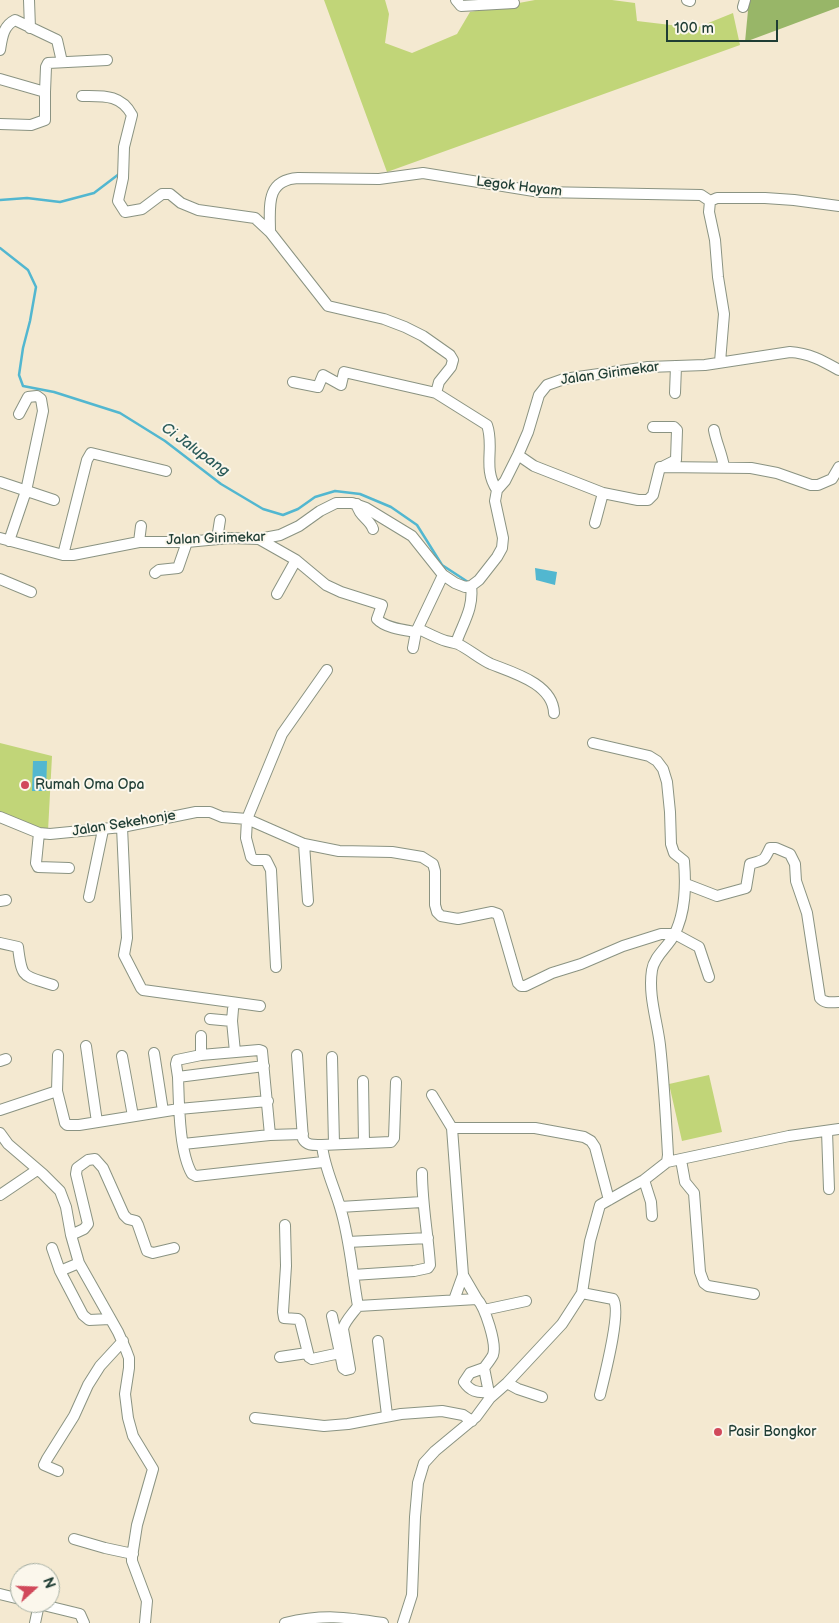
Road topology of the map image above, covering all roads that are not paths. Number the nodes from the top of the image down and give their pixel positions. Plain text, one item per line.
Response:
1 (29, 0) edge
2 (456, 0) edge
3 (514, 3) dead end
4 (30, 28) junction
5 (0, 50) edge
6 (107, 60) dead end
7 (62, 62) junction
8 (0, 80) edge
9 (45, 92) junction
10 (82, 96) dead end
11 (0, 124) edge
12 (710, 201) junction
13 (839, 206) edge
14 (270, 232) junction
15 (720, 362) junction
16 (676, 366) junction
17 (839, 370) edge
18 (293, 382) dead end
19 (436, 393) junction
20 (674, 393) dead end
21 (19, 414) dead end
22 (654, 427) dead end
23 (714, 430) dead end
24 (518, 455) junction
25 (660, 467) junction
26 (724, 467) junction
27 (839, 467) edge
28 (166, 471) dead end
29 (0, 482) edge
30 (497, 490) junction
31 (26, 491) junction
32 (603, 493) junction
33 (54, 500) dead end
34 (357, 504) junction
35 (220, 520) dead end
36 (595, 523) dead end
37 (141, 526) dead end
38 (373, 529) dead end
39 (5, 539) edge
40 (216, 539) junction
41 (260, 539) junction
42 (139, 542) junction
43 (186, 542) junction
44 (63, 555) junction
45 (296, 560) junction
46 (155, 573) dead end
47 (443, 575) junction
48 (0, 578) edge
49 (471, 586) junction
50 (31, 592) dead end
51 (277, 594) dead end
52 (417, 631) junction
53 (456, 643) junction
54 (413, 648) dead end
55 (327, 670) dead end
56 (554, 713) dead end
57 (593, 743) dead end
58 (0, 817) edge
59 (248, 819) junction
60 (122, 827) junction
61 (103, 830) junction
62 (39, 833) junction
63 (304, 844) junction
64 (69, 868) dead end
65 (686, 884) junction
66 (89, 897) dead end
67 (308, 901) dead end
68 (674, 934) junction
69 (0, 943) edge
70 (276, 968) dead end
71 (709, 977) dead end
72 (53, 985) dead end
73 (839, 1002) edge
74 (260, 1006) dead end
75 (233, 1009) dead end
76 (210, 1019) dead end
77 (232, 1021) junction
78 (201, 1036) dead end
79 (86, 1046) dead end
80 (235, 1052) junction
81 (154, 1053) dead end
82 (58, 1055) dead end
83 (201, 1055) junction
84 (297, 1055) dead end
85 (122, 1056) dead end
86 (332, 1057) dead end
87 (264, 1066) junction
88 (178, 1078) junction
89 (363, 1081) dead end
90 (396, 1082) dead end
91 (57, 1091) junction
92 (432, 1095) dead end
93 (268, 1101) junction
94 (179, 1109) junction
95 (0, 1110) edge
96 (163, 1111) junction
97 (133, 1116) junction
98 (97, 1122) junction
99 (452, 1128) junction
100 (839, 1129) edge
101 (827, 1131) junction
102 (0, 1133) edge
103 (270, 1134) junction
104 (303, 1134) junction
105 (183, 1144) junction
106 (334, 1144) junction
107 (364, 1144) junction
108 (322, 1145) junction
109 (681, 1160) junction
110 (324, 1162) junction
111 (667, 1162) junction
112 (37, 1170) junction
113 (422, 1173) dead end
114 (644, 1180) junction
115 (829, 1189) dead end
116 (0, 1195) edge
117 (609, 1200) junction
118 (422, 1202) junction
119 (340, 1207) junction
120 (652, 1216) dead end
121 (285, 1226) dead end
122 (71, 1234) junction
123 (428, 1238) junction
124 (348, 1242) junction
125 (52, 1248) dead end
126 (174, 1248) dead end
127 (79, 1264) junction
128 (60, 1271) junction
129 (353, 1275) junction
130 (463, 1275) junction
131 (582, 1293) junction
132 (754, 1294) dead end
133 (478, 1299) junction
134 (454, 1300) junction
135 (526, 1301) dead end
136 (358, 1306) junction
137 (484, 1310) junction
138 (332, 1316) dead end
139 (110, 1319) junction
140 (123, 1341) junction
141 (378, 1341) dead end
142 (307, 1353) junction
143 (340, 1353) junction
144 (280, 1357) dead end
145 (484, 1368) junction
146 (507, 1383) junction
147 (489, 1395) junction
148 (600, 1395) dead end
149 (542, 1397) dead end
150 (387, 1415) junction
151 (255, 1418) dead end
152 (472, 1421) junction
153 (58, 1470) dead end
154 (74, 1539) dead end
155 (133, 1557) junction
156 (60, 1609) edge
157 (84, 1623) edge
158 (145, 1623) edge
159 (285, 1623) edge
160 (383, 1623) edge
161 (403, 1623) edge

1 - 4 street
2 - 3 street
4 - 5 street
4 - 7 street
6 - 7 street
7 - 9 street
8 - 9 street
9 - 11 street
10 - 14 street
12 - 13 street, Legok Hayam
12 - 14 street, Legok Hayam
12 - 15 street
14 - 19 street
15 - 16 street, Jalan Girimekar
15 - 17 street, Jalan Girimekar
16 - 20 street
16 - 24 street, Jalan Girimekar
18 - 19 street
19 - 30 street
21 - 31 street
22 - 25 street
23 - 26 street
24 - 30 street, Jalan Girimekar
24 - 32 street
25 - 26 street
25 - 32 street
26 - 27 street
28 - 44 street
29 - 31 street
30 - 49 street
31 - 33 street
31 - 39 street
32 - 36 street
34 - 38 street
34 - 41 street, Jalan Girimekar
34 - 47 street
35 - 40 street
37 - 42 street
39 - 44 street, Jalan Girimekar
40 - 41 street, Jalan Girimekar
40 - 43 street, Jalan Girimekar
41 - 45 street
42 - 43 street, Jalan Girimekar
42 - 44 street, Jalan Girimekar
43 - 46 street
45 - 51 street
45 - 52 street
47 - 49 street
47 - 52 street
48 - 50 street
49 - 53 street
52 - 53 street
52 - 54 street
53 - 56 street
55 - 59 street
57 - 65 street
58 - 62 street, Jalan Sekehonje
59 - 60 street, Jalan Sekehonje
59 - 63 street
59 - 70 street
60 - 61 street, Jalan Sekehonje
60 - 74 street
61 - 62 street, Jalan Sekehonje
61 - 66 street
62 - 64 street
63 - 67 street
63 - 68 street
65 - 68 street
65 - 73 street
68 - 71 street
68 - 111 street
69 - 72 street
75 - 77 street
76 - 77 street
77 - 80 street
78 - 83 street
79 - 98 street
80 - 83 street
80 - 87 street
81 - 96 street
82 - 91 street
83 - 88 street
84 - 104 street
85 - 97 street
86 - 106 street
87 - 88 street
87 - 93 street
88 - 94 street
89 - 107 street
90 - 107 street
91 - 95 street
91 - 98 street
92 - 99 street
93 - 94 street
93 - 103 street
94 - 96 street
94 - 105 street
96 - 97 street
97 - 98 street
99 - 117 street
99 - 130 street
100 - 101 street
101 - 109 street
101 - 115 street
102 - 112 street
103 - 104 street
103 - 105 street
104 - 108 street
105 - 110 street
106 - 107 street
106 - 108 street
108 - 110 street
109 - 111 street
109 - 132 street
110 - 119 street
111 - 114 street
112 - 116 street
112 - 122 street
113 - 118 street
114 - 117 street
114 - 120 street
117 - 131 street
118 - 119 street
118 - 123 street
119 - 124 street
121 - 142 street
122 - 126 street
122 - 127 street
123 - 124 street
123 - 129 street
124 - 129 street
125 - 128 street
127 - 128 street
127 - 139 street
128 - 139 street
129 - 136 street
130 - 133 street
130 - 134 street
131 - 146 street
131 - 148 street
133 - 134 street
133 - 137 street
134 - 136 street
135 - 137 street
136 - 143 street
137 - 145 street
138 - 143 street
139 - 140 street
140 - 153 street
140 - 155 street
141 - 150 street
142 - 143 street
142 - 144 street
145 - 147 street
145 - 147 street
146 - 147 street
146 - 149 street
147 - 152 street
150 - 151 street
150 - 152 street
152 - 161 street
154 - 155 street
155 - 158 street
156 - 157 street
159 - 160 street

